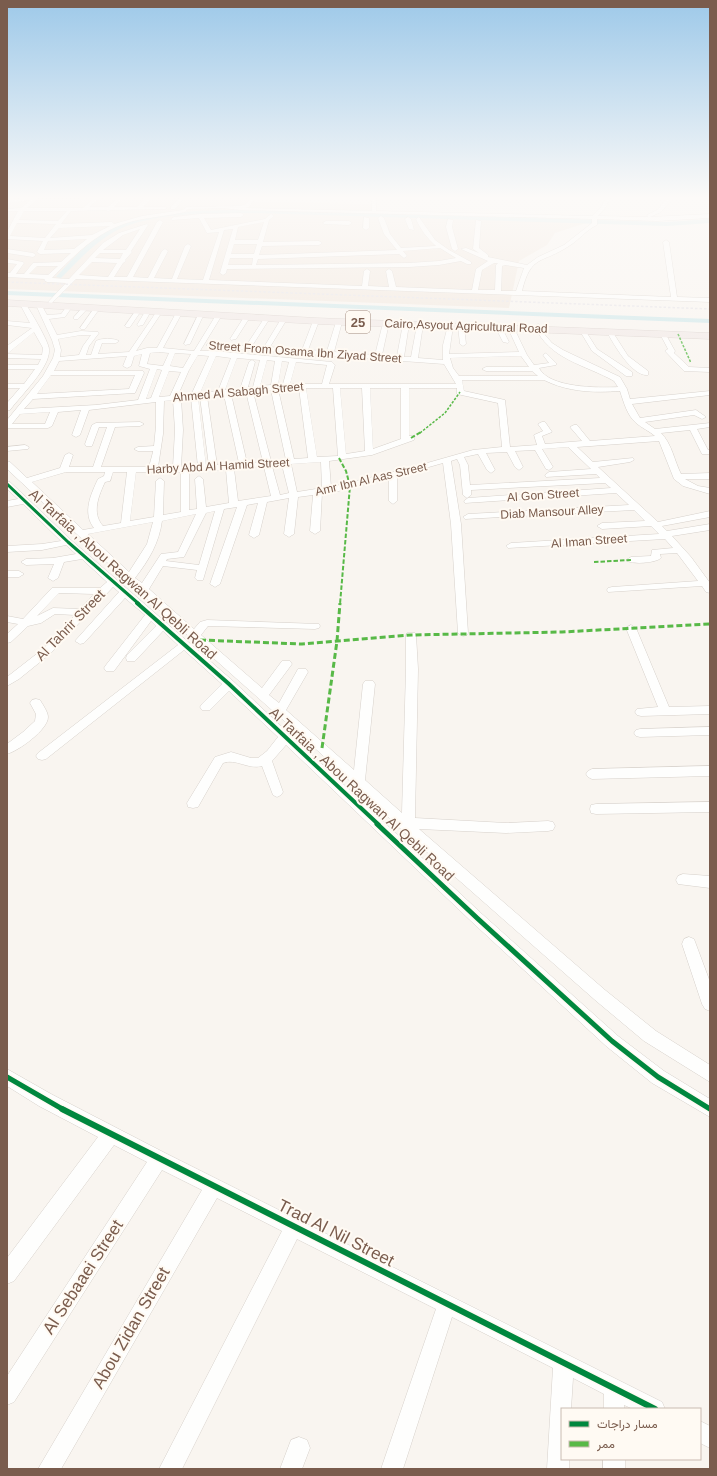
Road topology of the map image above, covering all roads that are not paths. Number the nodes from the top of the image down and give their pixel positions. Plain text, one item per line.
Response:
1 (16, 265) edge
2 (34, 265) edge
3 (62, 265) edge
4 (84, 265) edge
5 (120, 265) edge
6 (138, 265) edge
7 (158, 265) edge
8 (180, 265) edge
9 (211, 265) edge
10 (409, 265) junction
11 (413, 265) edge
12 (457, 265) edge
13 (487, 265) edge
14 (499, 265) edge
15 (515, 265) edge
16 (531, 265) edge
17 (669, 265) edge
18 (254, 266) junction
19 (450, 266) dead end
20 (225, 267) joint
21 (528, 267) junction
22 (353, 271) dead end
23 (367, 271) junction
24 (389, 271) junction
25 (9, 275) edge
26 (222, 275) junction
27 (229, 275) dead end
28 (25, 276) junction
29 (50, 277) junction
30 (110, 278) junction
31 (71, 279) junction
32 (129, 279) junction
33 (353, 279) dead end
34 (150, 280) junction
35 (174, 280) junction
36 (205, 282) junction
37 (220, 282) junction
38 (248, 283) junction
39 (353, 287) junction
40 (366, 288) junction
41 (393, 289) junction
42 (476, 292) junction
43 (498, 292) junction
44 (519, 293) junction
45 (55, 298) junction
46 (674, 298) junction
47 (710, 300) edge
48 (7, 302) edge
49 (23, 304) junction
50 (39, 305) junction
51 (69, 307) junction
52 (85, 308) junction
53 (97, 308) junction
54 (138, 311) junction
55 (148, 311) junction
56 (159, 312) junction
57 (179, 313) junction
58 (201, 314) junction
59 (216, 314) junction
60 (44, 317) junction
61 (247, 317) junction
62 (76, 318) dead end
63 (267, 318) junction
64 (284, 319) junction
65 (316, 321) junction
66 (339, 322) junction
67 (7, 324) edge
68 (386, 324) junction
69 (406, 324) junction
70 (140, 325) dead end
71 (420, 325) junction
72 (128, 326) dead end
73 (450, 326) junction
74 (461, 326) junction
75 (35, 327) junction
76 (83, 328) dead end
77 (499, 328) junction
78 (511, 328) junction
79 (539, 328) junction
80 (583, 331) junction
81 (610, 332) junction
82 (663, 334) junction
83 (710, 336) edge
84 (7, 338) edge
85 (54, 338) junction
86 (22, 339) junction
87 (233, 339) dead end
88 (116, 341) dead end
89 (506, 342) dead end
90 (187, 344) junction
91 (202, 344) junction
92 (463, 344) dead end
93 (58, 346) junction
94 (248, 347) junction
95 (46, 348) junction
96 (266, 349) junction
97 (511, 349) dead end
98 (147, 350) junction
99 (162, 350) junction
100 (174, 350) junction
101 (7, 352) edge
102 (195, 352) junction
103 (304, 352) junction
104 (214, 353) junction
105 (131, 354) junction
106 (330, 354) junction
107 (523, 354) junction
108 (235, 355) junction
109 (546, 355) dead end
110 (94, 356) junction
111 (447, 356) junction
112 (46, 357) junction
113 (378, 357) junction
114 (264, 358) junction
115 (57, 359) junction
116 (83, 359) junction
117 (278, 359) junction
118 (400, 359) junction
119 (293, 360) junction
120 (414, 360) junction
121 (144, 361) junction
122 (252, 362) dead end
123 (7, 367) edge
124 (40, 367) junction
125 (154, 367) junction
126 (166, 368) junction
127 (534, 368) junction
128 (486, 369) dead end
129 (185, 370) junction
130 (710, 370) edge
131 (49, 373) junction
132 (645, 373) dead end
133 (629, 374) dead end
134 (138, 376) junction
135 (457, 378) junction
136 (547, 378) junction
137 (76, 381) dead end
138 (7, 386) edge
139 (25, 386) junction
140 (286, 386) junction
141 (302, 386) junction
142 (325, 386) junction
143 (336, 386) junction
144 (366, 386) junction
145 (405, 386) junction
146 (274, 387) junction
147 (249, 389) junction
148 (460, 389) junction
149 (623, 389) junction
150 (224, 392) junction
151 (710, 393) edge
152 (198, 395) junction
153 (29, 397) junction
154 (175, 397) junction
155 (157, 399) junction
156 (10, 400) edge
157 (141, 401) junction
158 (628, 402) junction
159 (7, 408) edge
160 (86, 408) junction
161 (54, 410) junction
162 (17, 412) junction
163 (702, 417) dead end
164 (109, 418) junction
165 (638, 420) junction
166 (140, 424) dead end
167 (542, 424) dead end
168 (7, 425) edge
169 (710, 425) edge
170 (574, 427) dead end
171 (694, 428) junction
172 (654, 432) junction
173 (76, 435) dead end
174 (100, 438) dead end
175 (661, 438) junction
176 (588, 443) junction
177 (89, 444) dead end
178 (569, 444) junction
179 (25, 447) dead end
180 (540, 447) junction
181 (158, 448) junction
182 (7, 449) edge
183 (138, 449) dead end
184 (508, 449) junction
185 (481, 451) junction
186 (710, 452) edge
187 (369, 453) junction
188 (70, 455) dead end
189 (459, 456) junction
190 (342, 457) junction
191 (325, 459) junction
192 (630, 460) dead end
193 (313, 461) junction
194 (447, 461) junction
195 (288, 463) junction
196 (7, 464) edge
197 (268, 464) junction
198 (244, 466) junction
199 (230, 467) junction
200 (519, 467) dead end
201 (549, 467) dead end
202 (202, 468) junction
203 (213, 468) junction
204 (594, 468) junction
205 (181, 469) junction
206 (63, 470) junction
207 (96, 470) junction
208 (110, 470) junction
209 (132, 470) junction
210 (153, 470) junction
211 (491, 470) dead end
212 (393, 475) junction
213 (710, 476) edge
214 (677, 477) junction
215 (199, 479) dead end
216 (606, 480) junction
217 (160, 481) dead end
218 (25, 482) junction
219 (546, 483) junction
220 (7, 484) edge
221 (480, 484) junction
222 (466, 485) junction
223 (617, 490) junction
224 (710, 491) edge
225 (323, 492) junction
226 (552, 495) junction
227 (294, 496) junction
228 (276, 498) junction
229 (487, 499) junction
230 (263, 500) junction
231 (24, 501) junction
232 (392, 501) dead end
233 (468, 501) junction
234 (7, 504) edge
235 (238, 504) junction
236 (637, 507) junction
237 (220, 508) junction
238 (202, 512) junction
239 (491, 513) junction
240 (185, 514) junction
241 (710, 514) edge
242 (468, 517) dead end
243 (158, 518) junction
244 (125, 524) junction
245 (654, 524) junction
246 (602, 526) dead end
247 (710, 526) edge
248 (100, 529) junction
249 (315, 531) dead end
250 (81, 533) junction
251 (289, 534) dead end
252 (254, 535) dead end
253 (666, 535) junction
254 (68, 542) junction
255 (511, 546) dead end
256 (7, 549) edge
257 (680, 550) junction
258 (84, 556) junction
259 (60, 560) junction
260 (632, 560) dead end
261 (26, 562) dead end
262 (160, 563) junction
263 (203, 568) junction
264 (7, 574) edge
265 (19, 574) dead end
266 (53, 578) dead end
267 (130, 578) junction
268 (200, 578) dead end
269 (113, 582) junction
270 (215, 584) dead end
271 (707, 586) edge
272 (143, 590) junction
273 (612, 590) dead end
274 (101, 591) junction
275 (124, 592) junction
276 (82, 612) junction
277 (150, 615) junction
278 (7, 619) edge
279 (25, 624) junction
280 (162, 626) junction
281 (315, 626) dead end
282 (631, 628) dead end
283 (463, 633) dead end
284 (195, 635) junction
285 (411, 635) dead end
286 (7, 640) edge
287 (80, 641) dead end
288 (184, 645) junction
289 (131, 658) dead end
290 (286, 664) dead end
291 (110, 668) dead end
292 (302, 672) dead end
293 (7, 682) edge
294 (230, 684) junction
295 (369, 684) dead end
296 (263, 695) junction
297 (36, 703) dead end
298 (206, 707) dead end
299 (710, 710) edge
300 (280, 711) junction
301 (665, 711) junction
302 (641, 712) dead end
303 (710, 731) edge
304 (640, 733) dead end
305 (285, 737) junction
306 (7, 750) edge
307 (42, 756) dead end
308 (265, 759) junction
309 (710, 771) edge
310 (592, 774) dead end
311 (359, 782) junction
312 (277, 792) dead end
313 (193, 803) dead end
314 (710, 807) edge
315 (596, 809) dead end
316 (408, 825) junction
317 (548, 826) dead end
318 (683, 880) dead end
319 (710, 882) edge
320 (689, 944) dead end
321 (704, 973) edge
322 (710, 1004) edge
323 (710, 1074) edge
324 (7, 1077) edge
325 (710, 1109) edge
326 (111, 1134) junction
327 (159, 1158) junction
328 (214, 1186) junction
329 (294, 1226) junction
330 (7, 1274) edge
331 (447, 1304) junction
332 (563, 1363) junction
333 (614, 1388) junction
334 (7, 1396) edge
335 (614, 1408) edge
336 (652, 1408) edge
337 (701, 1432) edge
338 (710, 1437) edge
339 (300, 1448) dead end
340 (49, 1469) edge
341 (170, 1469) edge
342 (291, 1469) edge
343 (392, 1469) edge
344 (558, 1469) edge

1 - 25 street
2 - 28 street
3 - 29 street
4 - 31 street
5 - 30 street
6 - 32 street
7 - 34 street
8 - 35 street
9 - 36 street
10 - 11 street
10 - 18 street
10 - 24 street
12 - 19 street
13 - 42 street
14 - 43 street
15 - 21 street
16 - 21 street
17 - 46 street
18 - 20 street
18 - 38 street
20 - 26 street
21 - 44 street
22 - 23 street
23 - 24 street
23 - 40 street
24 - 41 street
25 - 28 street
26 - 27 street
26 - 37 street
28 - 29 street
29 - 31 street
30 - 31 street
30 - 32 street
31 - 45 street
32 - 34 street
33 - 39 street
34 - 35 street
35 - 36 street
36 - 37 street
37 - 38 street
38 - 39 street
39 - 40 street
40 - 41 street
41 - 42 street
42 - 43 street
43 - 44 street
44 - 46 street
45 - 48 highway, Cairo,Asyout Agricultural Road / 25
45 - 59 highway, Cairo,Asyout Agricultural Road / 25
46 - 47 street
48 - 49 highway, Cairo,Asyout Agricultural Road / 25
49 - 50 highway, Cairo,Asyout Agricultural Road / 25
49 - 75 street
50 - 51 highway, Cairo,Asyout Agricultural Road / 25
50 - 60 street
51 - 52 highway, Cairo,Asyout Agricultural Road / 25
51 - 60 street
52 - 53 highway, Cairo,Asyout Agricultural Road / 25
52 - 62 street
53 - 54 highway, Cairo,Asyout Agricultural Road / 25
53 - 76 street
54 - 55 highway, Cairo,Asyout Agricultural Road / 25
54 - 72 street
55 - 56 highway, Cairo,Asyout Agricultural Road / 25
55 - 70 street
56 - 57 highway, Cairo,Asyout Agricultural Road / 25
56 - 105 street
57 - 58 highway, Cairo,Asyout Agricultural Road / 25
57 - 99 street
58 - 59 highway, Cairo,Asyout Agricultural Road / 25
58 - 90 street
59 - 61 highway, Cairo,Asyout Agricultural Road / 25
59 - 79 highway, Cairo,Asyout Agricultural Road / 25
59 - 91 street
60 - 85 street
61 - 63 highway, Cairo,Asyout Agricultural Road / 25
61 - 87 street
63 - 64 highway, Cairo,Asyout Agricultural Road / 25
63 - 94 street
64 - 65 highway, Cairo,Asyout Agricultural Road / 25
64 - 96 street
65 - 66 highway, Cairo,Asyout Agricultural Road / 25
65 - 103 street
66 - 68 highway, Cairo,Asyout Agricultural Road / 25
66 - 106 street
67 - 75 street
68 - 69 highway, Cairo,Asyout Agricultural Road / 25
68 - 113 street
69 - 71 highway, Cairo,Asyout Agricultural Road / 25
69 - 118 street
71 - 73 highway, Cairo,Asyout Agricultural Road / 25
71 - 120 street
73 - 74 highway, Cairo,Asyout Agricultural Road / 25
73 - 111 street
74 - 77 highway, Cairo,Asyout Agricultural Road / 25
74 - 92 street
75 - 86 street
75 - 95 street
77 - 78 highway, Cairo,Asyout Agricultural Road / 25
77 - 89 street
78 - 79 highway, Cairo,Asyout Agricultural Road / 25
78 - 107 street
79 - 80 highway, Cairo,Asyout Agricultural Road / 25
79 - 83 highway, Cairo,Asyout Agricultural Road / 25
79 - 149 street
80 - 81 highway, Cairo,Asyout Agricultural Road / 25
80 - 133 street
81 - 82 highway, Cairo,Asyout Agricultural Road / 25
81 - 132 street
82 - 83 highway, Cairo,Asyout Agricultural Road / 25
82 - 130 street
84 - 86 street
85 - 93 street
85 - 116 street
86 - 101 street
88 - 110 street
90 - 91 street, Street From Osama Ibn Ziyad Street
90 - 99 street, Street From Osama Ibn Ziyad Street
91 - 94 street, Street From Osama Ibn Ziyad Street
91 - 102 street
93 - 95 street
93 - 115 street
94 - 96 street, Street From Osama Ibn Ziyad Street
95 - 112 street
96 - 103 street, Street From Osama Ibn Ziyad Street
97 - 111 street
98 - 99 street
98 - 105 street
98 - 121 street
99 - 100 street
100 - 102 street
100 - 126 street
101 - 112 street
102 - 104 street
102 - 129 street
103 - 106 street, Street From Osama Ibn Ziyad Street
104 - 108 street
104 - 152 street
105 - 110 street
105 - 121 street
106 - 113 street, Street From Osama Ibn Ziyad Street
107 - 111 street
107 - 127 street
108 - 114 street
108 - 150 street
109 - 127 street
110 - 116 street
111 - 120 street, Street From Osama Ibn Ziyad Street
111 - 135 street
112 - 124 street
113 - 118 street, Street From Osama Ibn Ziyad Street
114 - 117 street
114 - 147 street
115 - 116 street
115 - 131 street
117 - 119 street
117 - 146 street
118 - 120 street, Street From Osama Ibn Ziyad Street
119 - 140 street
119 - 142 street
121 - 125 street
122 - 147 street
123 - 124 street
124 - 139 street
125 - 126 street
125 - 157 street
126 - 129 street
126 - 155 street
127 - 128 street
127 - 136 street
129 - 154 street
131 - 134 street
131 - 153 street
134 - 137 street
134 - 153 street
135 - 136 street
135 - 148 street
136 - 149 street
138 - 139 street
139 - 156 street
140 - 141 street, Ahmed Al Sabagh Street
140 - 146 street, Ahmed Al Sabagh Street
141 - 142 street, Ahmed Al Sabagh Street
141 - 193 street
142 - 143 street, Ahmed Al Sabagh Street
143 - 144 street, Ahmed Al Sabagh Street
143 - 190 street
144 - 145 street, Ahmed Al Sabagh Street
144 - 187 street
145 - 148 street, Ahmed Al Sabagh Street
145 - 187 street, Harby Abd Al Hamid Street
146 - 147 street, Ahmed Al Sabagh Street
146 - 195 street
147 - 150 street, Ahmed Al Sabagh Street
147 - 197 street
148 - 184 street, Ahmed Al Sabagh Street
149 - 158 street
150 - 152 street, Ahmed Al Sabagh Street
150 - 198 street
151 - 158 street
152 - 154 street, Ahmed Al Sabagh Street
152 - 202 street
152 - 203 street
153 - 162 street
154 - 155 street, Ahmed Al Sabagh Street
154 - 205 street
155 - 157 street, Ahmed Al Sabagh Street
155 - 181 street
156 - 159 street
157 - 164 street, Ahmed Al Sabagh Street
158 - 165 street
160 - 161 street, Ahmed Al Sabagh Street
160 - 164 street, Ahmed Al Sabagh Street
160 - 173 street
161 - 162 street, Ahmed Al Sabagh Street
161 - 168 street
162 - 168 street
163 - 165 street
164 - 166 street
164 - 174 street
164 - 177 street
164 - 207 street
165 - 172 street
167 - 180 street
169 - 171 street
170 - 176 street
171 - 172 street
171 - 186 street
172 - 175 street
175 - 176 street, Amr Ibn Al Aas Street
175 - 214 street
176 - 178 street, Amr Ibn Al Aas Street
178 - 180 street, Amr Ibn Al Aas Street
178 - 204 street
179 - 182 street
180 - 184 street, Amr Ibn Al Aas Street
180 - 201 street
181 - 183 street
181 - 210 street
184 - 185 street, Amr Ibn Al Aas Street
184 - 200 street
185 - 189 street, Amr Ibn Al Aas Street
185 - 211 street
187 - 190 street, Harby Abd Al Hamid Street
188 - 206 street
189 - 194 street, Amr Ibn Al Aas Street
189 - 222 street
190 - 191 street, Harby Abd Al Hamid Street
191 - 193 street, Harby Abd Al Hamid Street
191 - 225 street
192 - 204 street
193 - 195 street, Harby Abd Al Hamid Street
194 - 212 street, Amr Ibn Al Aas Street
194 - 283 street
195 - 197 street, Harby Abd Al Hamid Street
195 - 227 street
196 - 218 street, Al Tarfaia , Abou Ragwan Al Qebli Road
197 - 198 street, Harby Abd Al Hamid Street
197 - 228 street
198 - 199 street, Harby Abd Al Hamid Street
199 - 203 street, Harby Abd Al Hamid Street
199 - 235 street
202 - 203 street, Harby Abd Al Hamid Street
202 - 205 street, Harby Abd Al Hamid Street
204 - 216 street
204 - 221 street
205 - 210 street, Harby Abd Al Hamid Street
205 - 240 street
206 - 207 street, Harby Abd Al Hamid Street
206 - 218 street, Harby Abd Al Hamid Street
207 - 208 street, Harby Abd Al Hamid Street
208 - 209 street, Harby Abd Al Hamid Street
208 - 248 street
209 - 210 street, Harby Abd Al Hamid Street
209 - 244 street
212 - 225 street, Amr Ibn Al Aas Street
212 - 232 street
213 - 214 street
214 - 224 street
215 - 238 street
216 - 219 street
216 - 223 street
217 - 243 street
218 - 250 street, Al Tarfaia , Abou Ragwan Al Qebli Road
219 - 221 street
219 - 226 street
220 - 231 street, Al Tarfaia , Abou Ragwan Al Qebli Road
221 - 222 street
221 - 229 street
222 - 233 street
223 - 226 street, Al Gon Street
223 - 236 street
225 - 227 street, Amr Ibn Al Aas Street
225 - 249 street
226 - 229 street, Al Gon Street
227 - 228 street, Amr Ibn Al Aas Street
227 - 251 street
228 - 230 street, Amr Ibn Al Aas Street
229 - 233 street, Al Gon Street
229 - 239 street
230 - 235 street, Amr Ibn Al Aas Street
230 - 252 street
231 - 234 street
231 - 254 street, Al Tarfaia , Abou Ragwan Al Qebli Road
233 - 239 street
235 - 237 street, Amr Ibn Al Aas Street
235 - 270 street
236 - 239 street, Diab Mansour Alley
236 - 245 street
237 - 238 street, Amr Ibn Al Aas Street
237 - 263 street
238 - 240 street, Amr Ibn Al Aas Street
238 - 262 street
239 - 242 street, Diab Mansour Alley
240 - 243 street, Amr Ibn Al Aas Street
241 - 245 street
243 - 244 street, Amr Ibn Al Aas Street
243 - 267 street
244 - 248 street, Amr Ibn Al Aas Street
245 - 246 street
245 - 253 street
247 - 253 street, Al Iman Street
248 - 250 street, Amr Ibn Al Aas Street
250 - 267 street, Al Tarfaia , Abou Ragwan Al Qebli Road
253 - 255 street, Al Iman Street
253 - 257 street
254 - 256 street
254 - 258 street, Al Tarfaia , Abou Ragwan Al Qebli Road
257 - 260 street
257 - 271 street
258 - 259 street
258 - 269 street, Al Tarfaia , Abou Ragwan Al Qebli Road
259 - 261 street
259 - 266 street
262 - 263 street
262 - 272 street
263 - 268 street
264 - 265 street
267 - 272 street, Al Tarfaia , Abou Ragwan Al Qebli Road
269 - 274 street, Al Tahrir Street
269 - 275 street, Al Tarfaia , Abou Ragwan Al Qebli Road
271 - 273 street
272 - 284 street, Al Tarfaia , Abou Ragwan Al Qebli Road
274 - 276 street, Al Tahrir Street
274 - 279 street
275 - 277 street, Al Tarfaia , Abou Ragwan Al Qebli Road
275 - 287 street
276 - 279 street
276 - 293 street, Al Tahrir Street
277 - 280 street, Al Tarfaia , Abou Ragwan Al Qebli Road
277 - 291 street
278 - 279 street
279 - 286 street
280 - 288 street, Al Tarfaia , Abou Ragwan Al Qebli Road
280 - 289 street
281 - 284 street
282 - 301 street
284 - 296 street, Al Tarfaia , Abou Ragwan Al Qebli Road
285 - 316 street
288 - 294 street, Al Tarfaia , Abou Ragwan Al Qebli Road
288 - 307 street
290 - 296 street
292 - 300 street
294 - 298 street
294 - 305 street, Al Tarfaia , Abou Ragwan Al Qebli Road
295 - 311 street
296 - 300 street, Al Tarfaia , Abou Ragwan Al Qebli Road
297 - 306 street
299 - 301 street
300 - 311 street, Al Tarfaia , Abou Ragwan Al Qebli Road
301 - 302 street
303 - 304 street
305 - 308 street
305 - 325 street, Al Tarfaia , Abou Ragwan Al Qebli Road
308 - 312 street
308 - 313 street
309 - 310 street
311 - 316 street, Al Tarfaia , Abou Ragwan Al Qebli Road
314 - 315 street
316 - 317 street
316 - 323 street, Al Tarfaia , Abou Ragwan Al Qebli Road
318 - 319 street
320 - 321 street
321 - 322 street
324 - 326 street, Trad Al Nil Street
326 - 327 street, Trad Al Nil Street
326 - 330 street
327 - 328 street, Trad Al Nil Street
327 - 334 street, Al Sebaaei Street
328 - 329 street, Trad Al Nil Street
328 - 340 street, Abou Zidan Street
329 - 331 street, Trad Al Nil Street
329 - 341 street
331 - 332 street, Trad Al Nil Street
331 - 343 street
332 - 333 street, Trad Al Nil Street
332 - 344 street
333 - 335 street
333 - 336 street, Trad Al Nil Street
337 - 338 street
339 - 342 street

